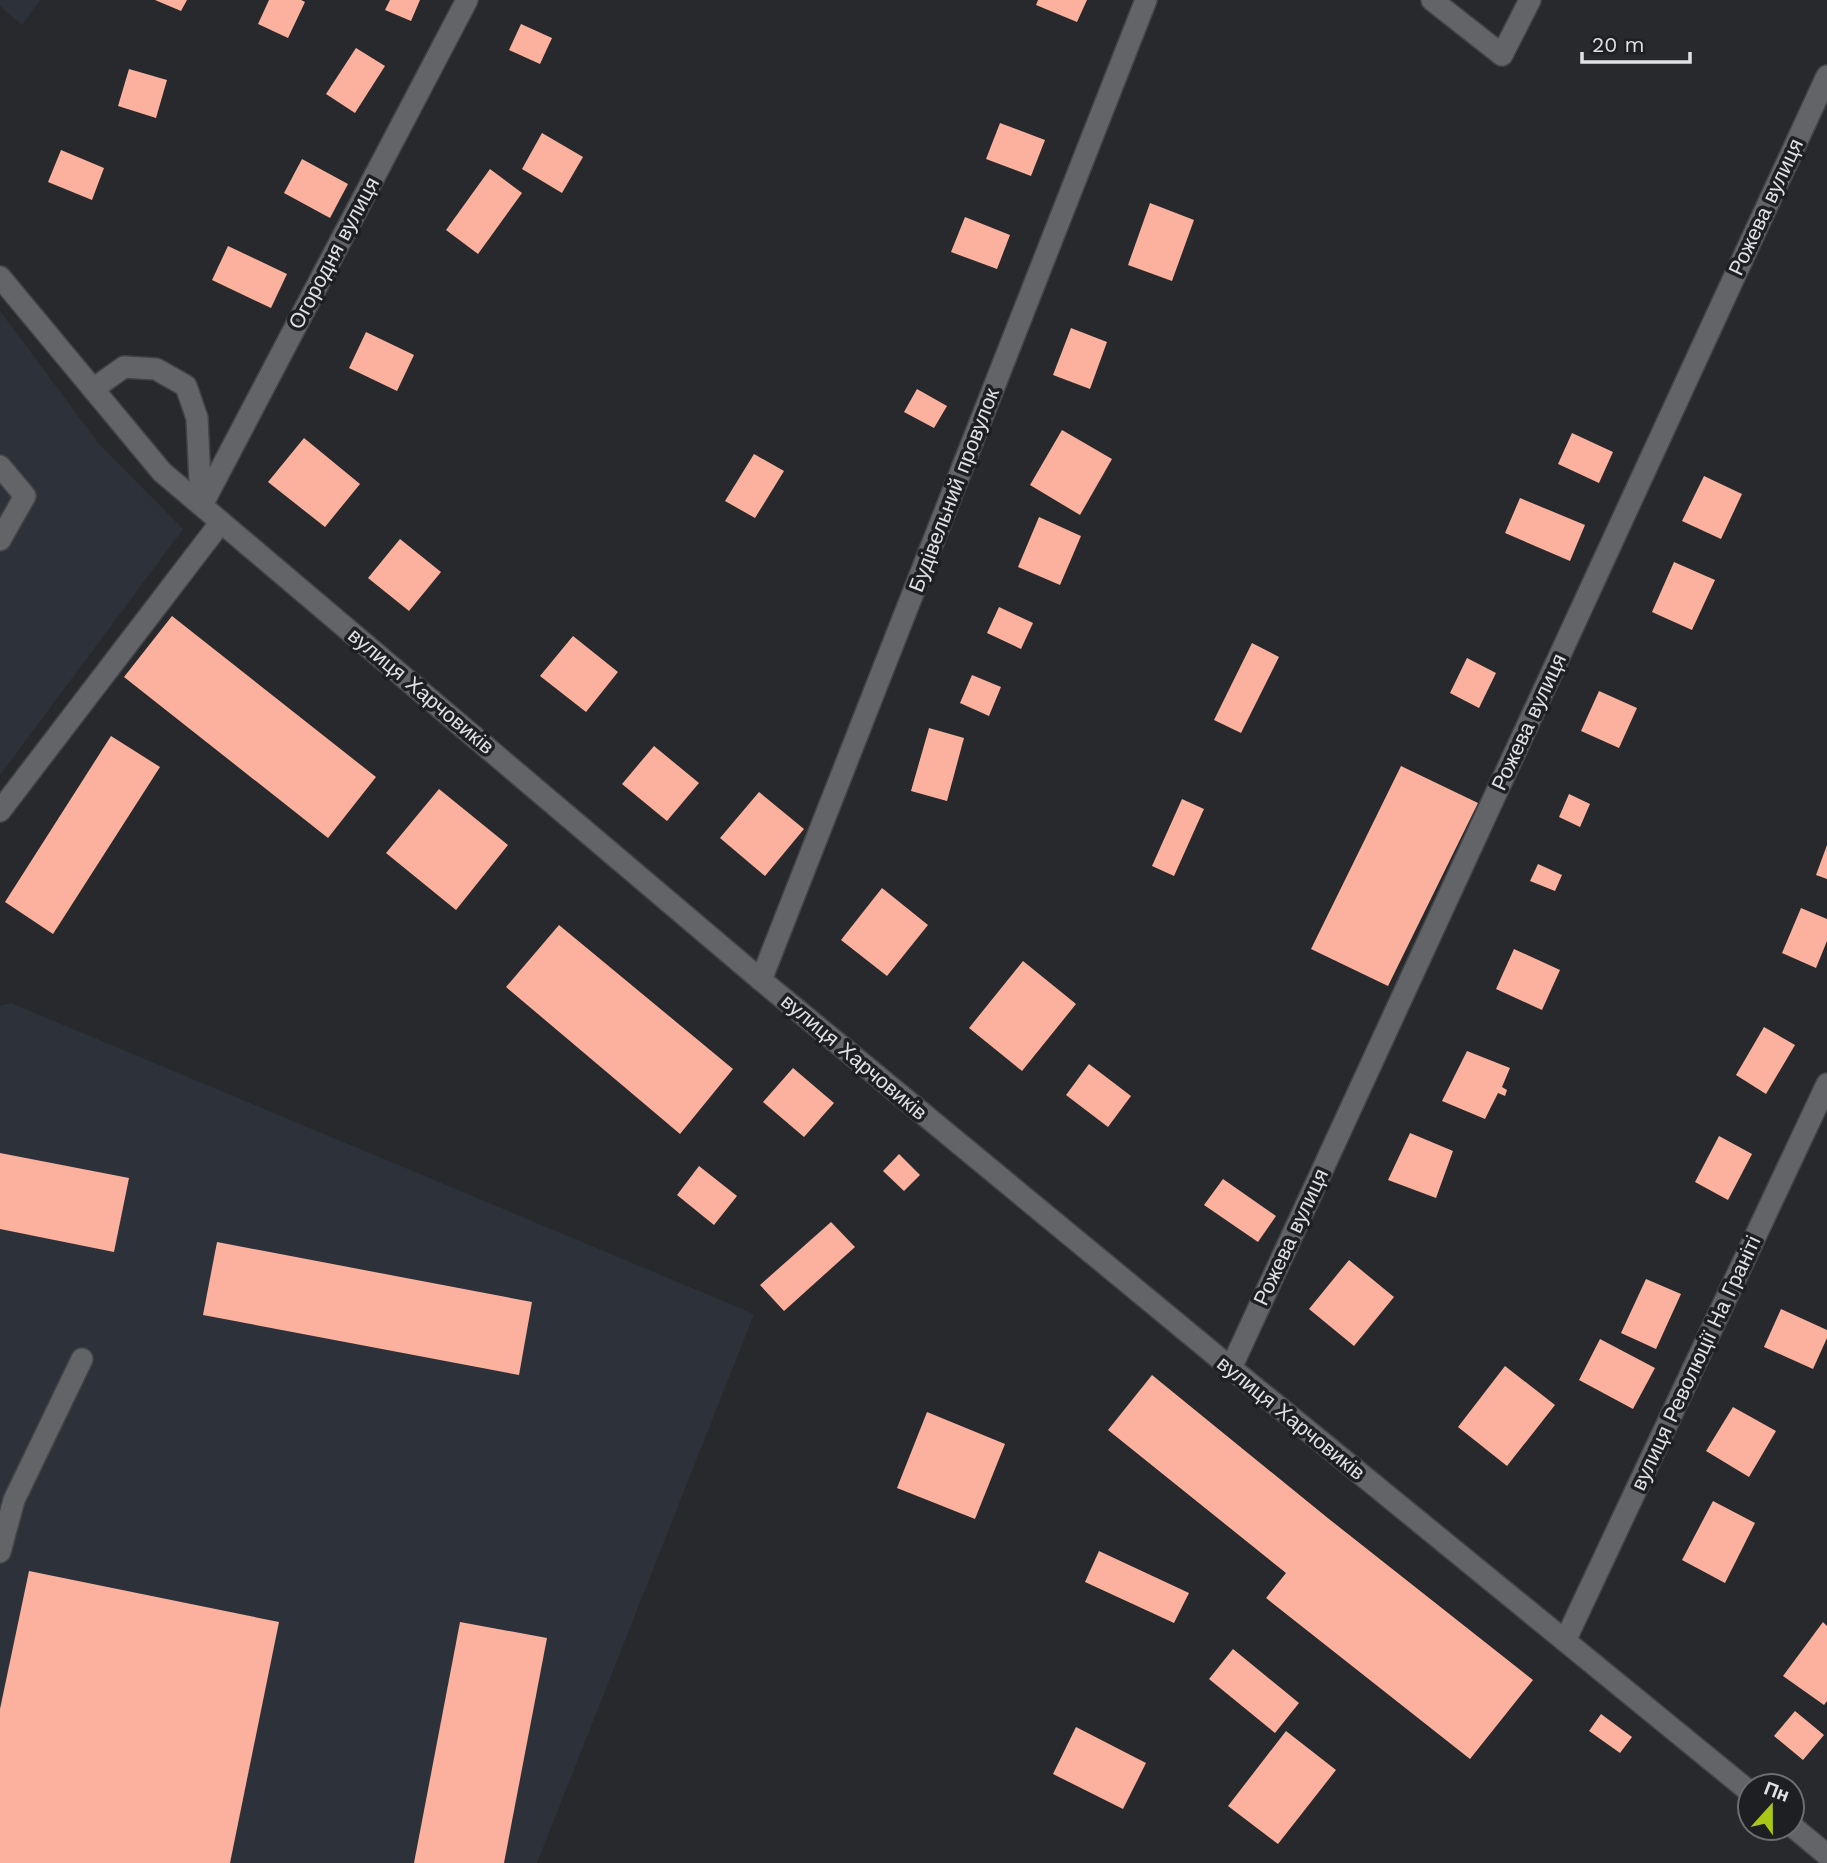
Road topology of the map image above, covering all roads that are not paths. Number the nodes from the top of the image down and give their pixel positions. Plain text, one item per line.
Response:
1 (467, 0) edge
2 (1146, 0) edge
3 (1432, 0) edge
4 (1530, 0) edge
5 (1827, 76) edge
6 (0, 277) edge
7 (93, 389) junction
8 (0, 466) edge
9 (202, 505) junction
10 (221, 522) junction
11 (0, 540) edge
12 (0, 811) edge
13 (761, 980) junction
14 (1827, 1084) edge
15 (82, 1359) dead end
16 (1231, 1368) junction
17 (0, 1552) edge
18 (1565, 1641) junction
19 (1736, 1781) edge
20 (1806, 1838) edge
21 (1827, 1855) edge

1 - 9 street, Огородня вулиця
2 - 13 street, Будівельний провулок
3 - 4 street
5 - 16 street, Рожева вулиця
6 - 7 street, вулиця Харчовиків
7 - 9 street, вулиця Харчовиків
7 - 9 street
8 - 11 street
9 - 10 street, вулиця Харчовиків
10 - 12 street
10 - 13 street, вулиця Харчовиків
13 - 16 street, вулиця Харчовиків
14 - 18 street, вулиця Революції На Граніті
15 - 17 street
16 - 18 street, вулиця Харчовиків
18 - 19 street, вулиця Харчовиків
20 - 21 street

